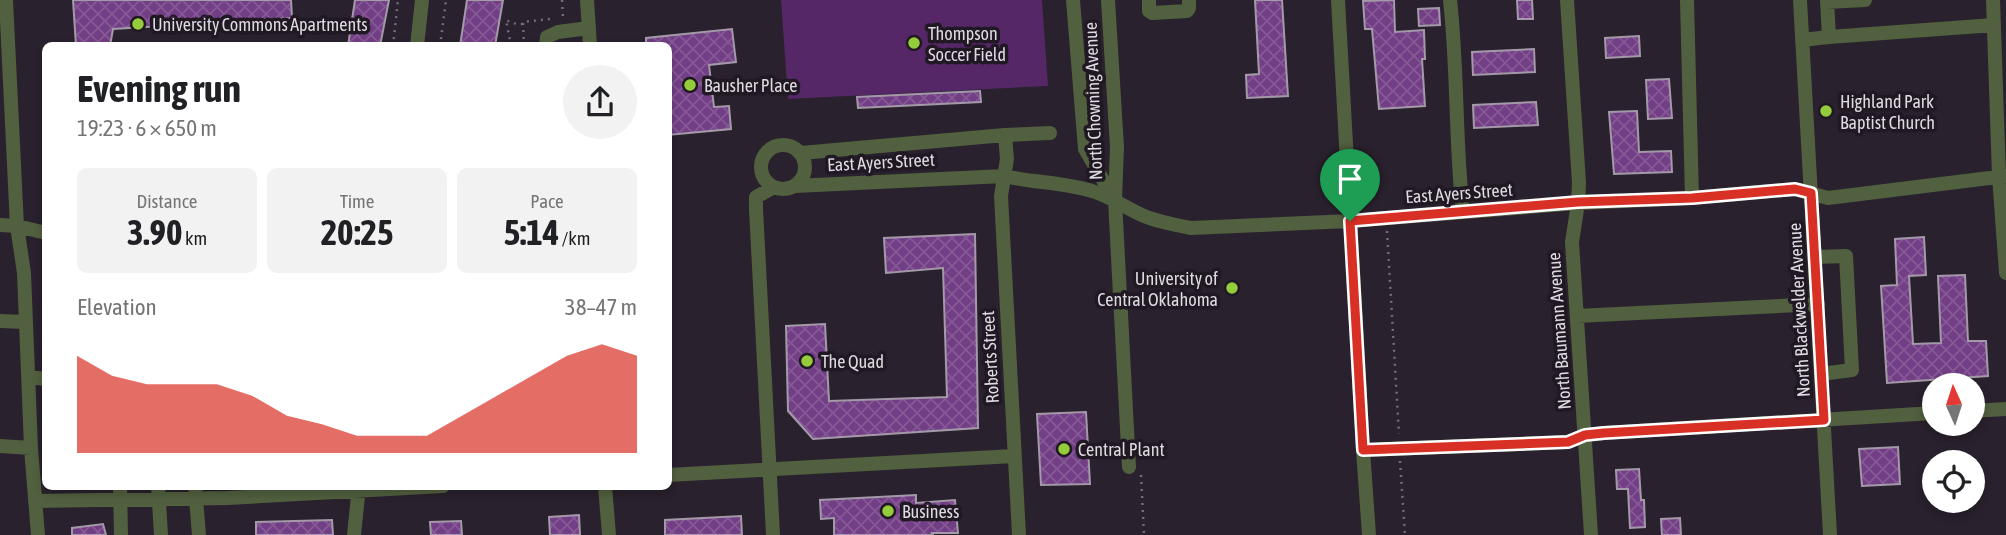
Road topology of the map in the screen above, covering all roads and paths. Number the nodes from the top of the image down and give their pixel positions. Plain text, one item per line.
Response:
1 (398, 0) edge
2 (422, 0) edge
3 (446, 0) edge
4 (562, 0) edge
5 (587, 0) edge
6 (1073, 0) edge
7 (1108, 0) edge
8 (1149, 0) edge
9 (1189, 0) edge
10 (1338, 0) edge
11 (1450, 0) edge
12 (1567, 0) edge
13 (1687, 0) edge
14 (1800, 0) edge
15 (1865, 0) edge
16 (1993, 0) edge
17 (1827, 1) edge
18 (4, 10) edge
19 (563, 18) dead end
20 (550, 19) dead end
21 (523, 24) junction
22 (1994, 25) junction
23 (589, 28) junction
24 (1829, 37) junction
25 (1802, 40) junction
26 (393, 42) edge
27 (417, 42) edge
28 (441, 42) edge
29 (510, 42) edge
30 (524, 42) edge
31 (546, 42) edge
32 (590, 42) edge
33 (6, 96) edge
34 (1050, 134) dead end
35 (1005, 135) junction
36 (801, 153) junction
37 (7, 160) edge
38 (1004, 176) junction
39 (2003, 176) edge
40 (795, 186) junction
41 (774, 187) junction
42 (1811, 193) junction
43 (1692, 198) junction
44 (1115, 200) junction
45 (1578, 202) junction
46 (1463, 212) junction
47 (1350, 221) junction
48 (0, 225) edge
49 (17, 226) junction
50 (42, 232) edge
51 (1815, 257) junction
52 (2006, 273) edge
53 (1154, 301) dead end
54 (1121, 302) junction
55 (1818, 304) junction
56 (1577, 316) junction
57 (0, 321) edge
58 (26, 323) junction
59 (1821, 374) junction
60 (29, 377) junction
61 (42, 379) edge
62 (2006, 409) edge
63 (1985, 410) edge
64 (1922, 414) edge
65 (1824, 420) junction
66 (1585, 435) junction
67 (0, 446) edge
68 (32, 448) junction
69 (1363, 450) junction
70 (1014, 456) junction
71 (1129, 467) dead end
72 (769, 469) junction
73 (672, 475) edge
74 (344, 490) edge
75 (358, 490) edge
76 (605, 490) edge
77 (159, 492) edge
78 (196, 492) edge
79 (82, 493) edge
80 (120, 493) edge
81 (35, 501) junction
82 (38, 535) edge
83 (121, 535) edge
84 (161, 535) edge
85 (199, 535) edge
86 (354, 535) edge
87 (609, 535) edge
88 (773, 535) edge
89 (1018, 535) edge
90 (1369, 535) edge
91 (1591, 535) edge
92 (1830, 535) edge

1 - 26 path
2 - 27 street
3 - 28 path
4 - 19 path
5 - 23 street
6 - 44 street, North Chowning Avenue
7 - 44 street, North Chowning Avenue
8 - 9 street
10 - 47 street
11 - 46 street
12 - 45 street, North Baumann Avenue
13 - 43 street
14 - 25 street, North Blackwelder Avenue
15 - 17 street
16 - 22 street
17 - 24 street
18 - 33 street
20 - 21 path
21 - 29 path
21 - 30 path
22 - 24 street
22 - 39 street
23 - 31 street
23 - 32 street
24 - 25 street
25 - 42 street, North Blackwelder Avenue
33 - 37 street
34 - 35 street
35 - 36 street
35 - 38 street, Roberts Street
36 - 40 street
36 - 41 street
37 - 49 street
38 - 40 street, East Ayers Street
38 - 44 street, East Ayers Street
38 - 70 street, Roberts Street
39 - 42 street, East Ayers Street
39 - 52 street
40 - 41 street
41 - 72 street
42 - 43 street, East Ayers Street
42 - 51 street, North Blackwelder Avenue
43 - 45 street, East Ayers Street
44 - 47 street, East Ayers Street
44 - 54 street, North Chowning Avenue
45 - 46 street, East Ayers Street
45 - 56 street, North Baumann Avenue
46 - 47 street, East Ayers Street
47 - 69 street
48 - 49 street
49 - 50 street
49 - 58 street
51 - 55 street, North Blackwelder Avenue
51 - 59 street
53 - 54 street
54 - 71 street, North Chowning Avenue
55 - 56 street
55 - 59 street, North Blackwelder Avenue
56 - 66 street, North Baumann Avenue
57 - 58 street
58 - 60 street
59 - 65 street, North Blackwelder Avenue
60 - 61 street
60 - 68 street
62 - 63 street
64 - 65 street
65 - 66 street
65 - 92 street, North Blackwelder Avenue
66 - 69 street
66 - 91 street, North Baumann Avenue
67 - 68 street
68 - 81 street
69 - 90 street
70 - 72 street
70 - 89 street, Roberts Street
72 - 73 street
72 - 88 street
74 - 78 street
75 - 86 street
76 - 87 street
77 - 78 street
77 - 80 street
77 - 84 street
78 - 85 street
79 - 80 street
79 - 81 street
80 - 83 street
81 - 82 street

